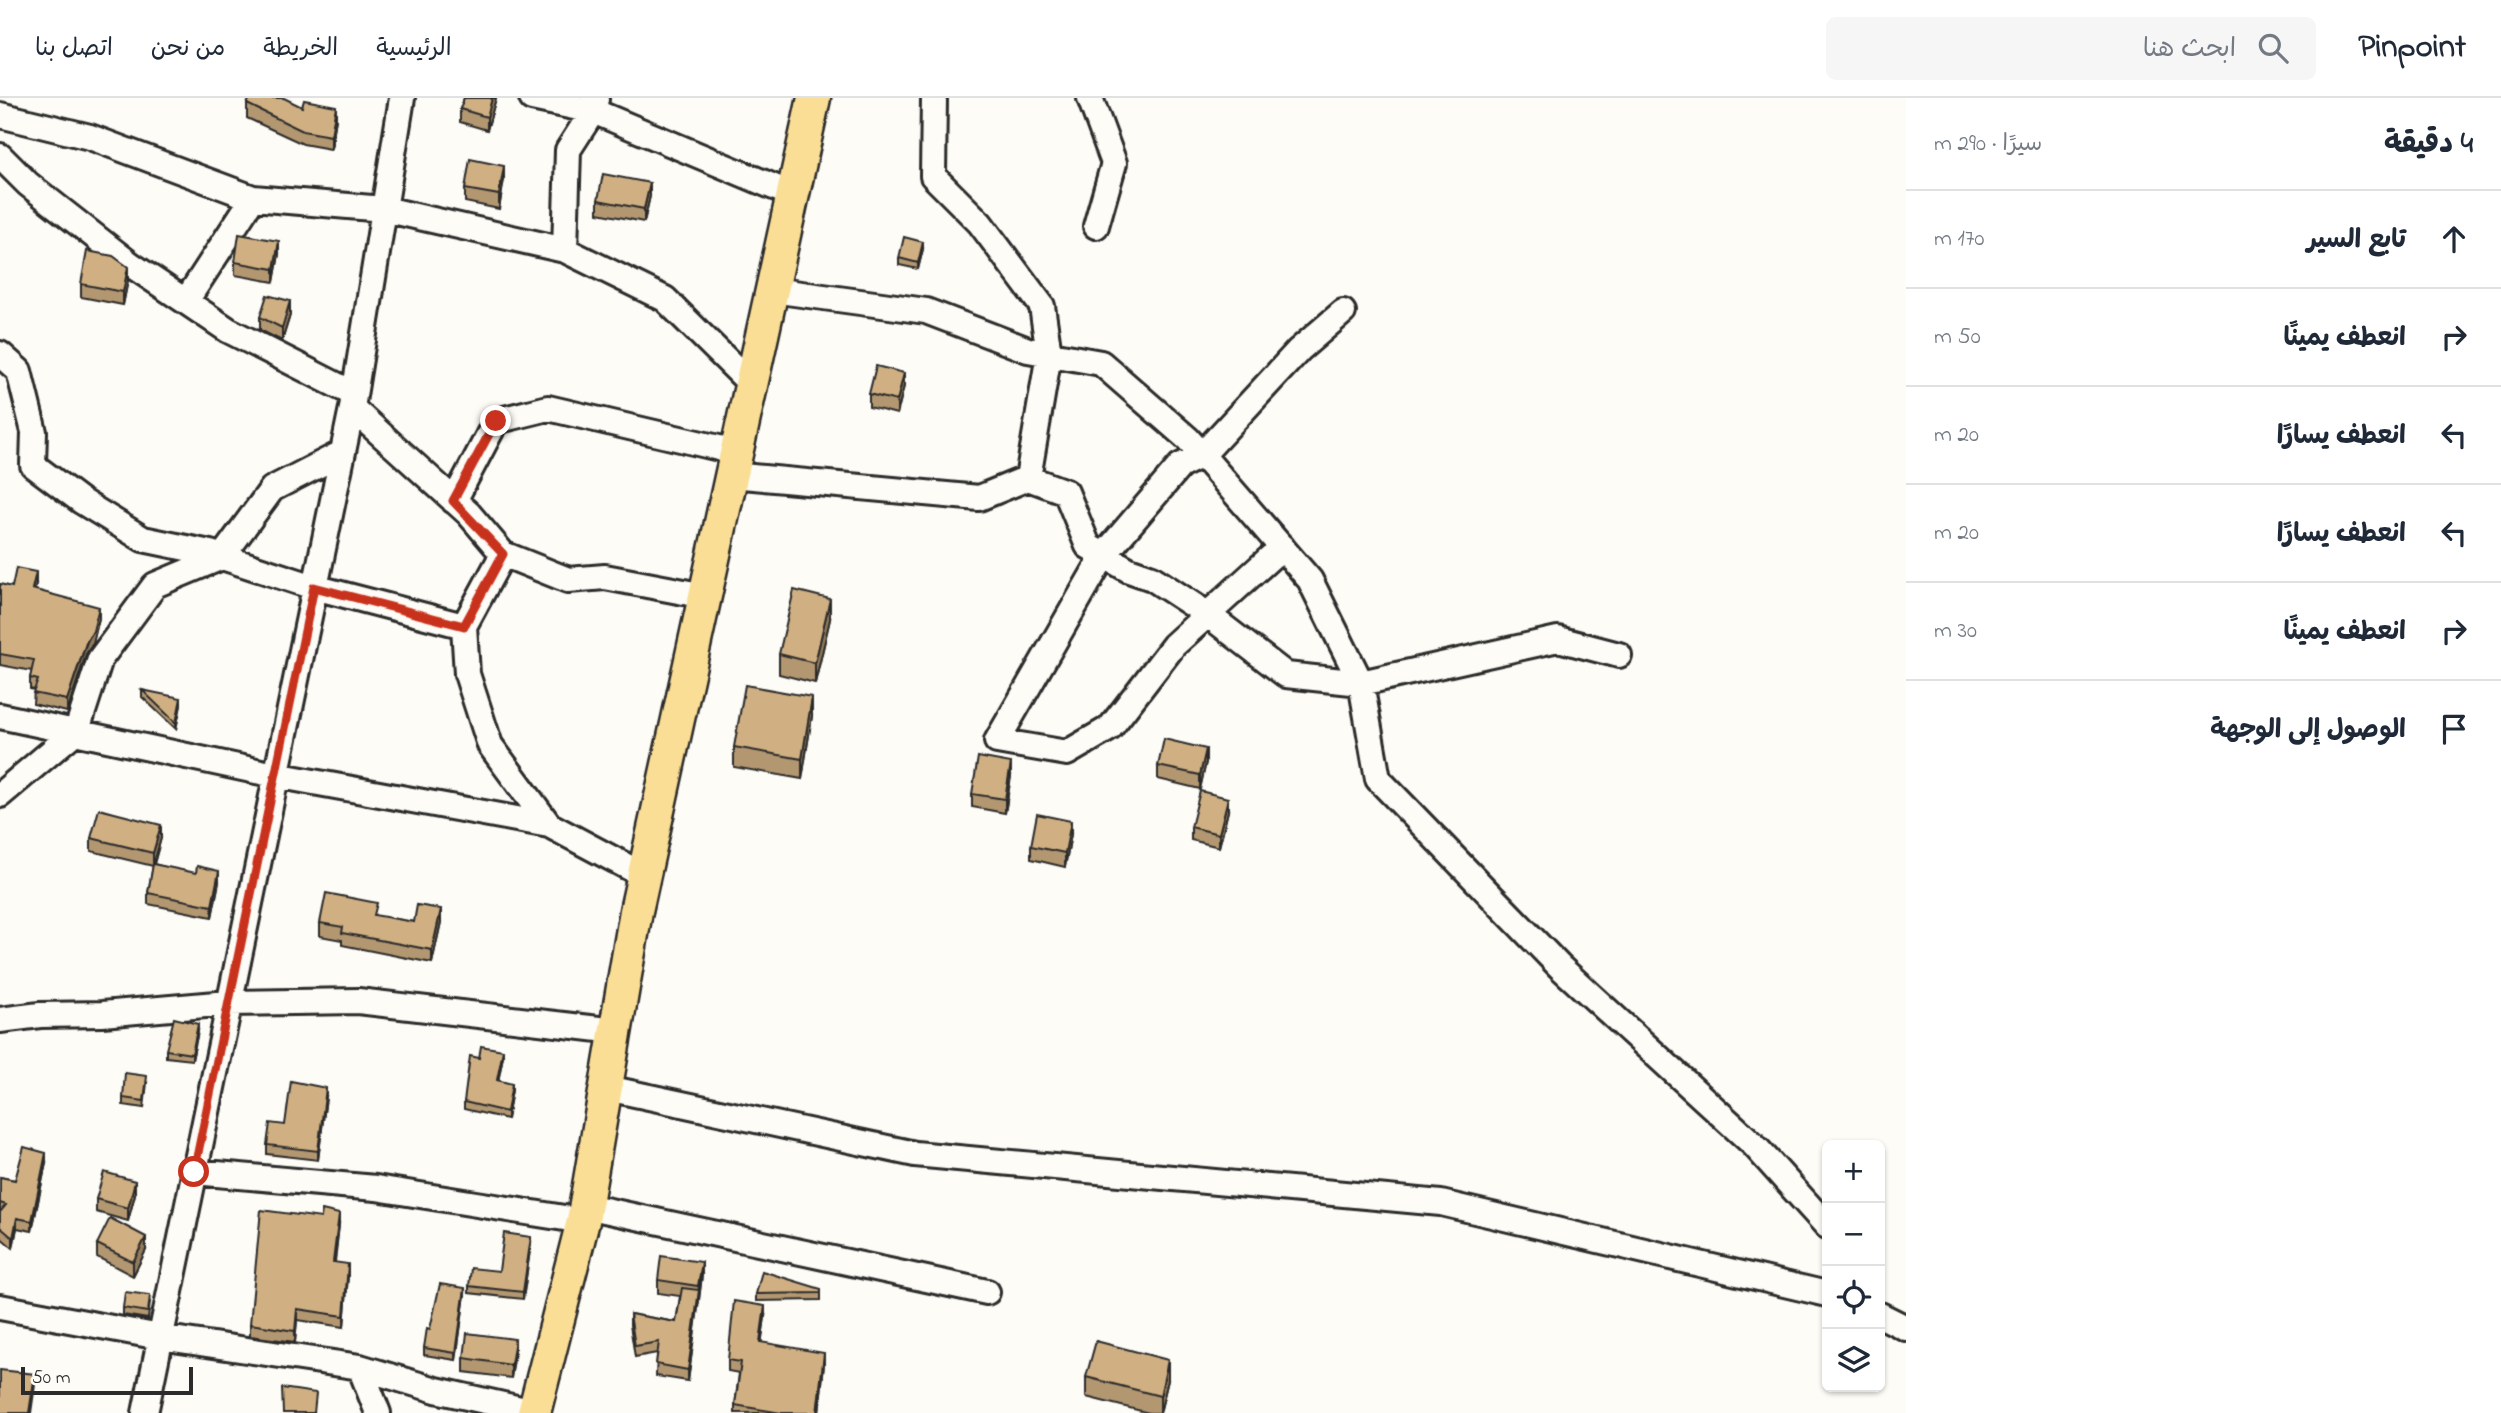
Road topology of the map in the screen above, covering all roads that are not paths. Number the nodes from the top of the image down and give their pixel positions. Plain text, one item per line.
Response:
1 (402, 98) edge
2 (532, 98) edge
3 (814, 98) edge
4 (934, 98) edge
5 (1090, 98) edge
6 (595, 104) edge
7 (0, 115) edge
8 (0, 156) edge
9 (793, 195) junction
10 (253, 198) junction
11 (384, 209) junction
12 (1096, 226) dead end
13 (565, 250) junction
14 (772, 290) junction
15 (186, 301) junction
16 (1343, 312) dead end
17 (0, 354) edge
18 (1049, 354) junction
19 (751, 384) junction
20 (353, 401) junction
21 (342, 453) junction
22 (1202, 455) junction
23 (734, 464) junction
24 (1028, 478) junction
25 (453, 501) junction
26 (1282, 547) junction
27 (503, 554) junction
28 (1104, 555) junction
29 (222, 557) junction
30 (314, 587) junction
31 (705, 596) junction
32 (1207, 614) junction
33 (464, 626) junction
34 (1619, 655) dead end
35 (1360, 683) junction
36 (0, 716) edge
37 (77, 730) junction
38 (275, 775) junction
39 (0, 795) edge
40 (549, 825) junction
41 (643, 875) junction
42 (228, 1003) junction
43 (0, 1020) edge
44 (616, 1031) junction
45 (607, 1088) junction
46 (194, 1172) junction
47 (584, 1214) junction
48 (1822, 1220) edge
49 (988, 1292) dead end
50 (1822, 1293) edge
51 (0, 1307) edge
52 (160, 1337) junction
53 (360, 1367) junction
54 (534, 1412) edge
55 (145, 1413) edge
56 (378, 1413) edge

1 - 11 street
2 - 6 street
3 - 9 main road
4 - 18 street
5 - 12 street
6 - 9 street
6 - 13 street
7 - 10 street
8 - 15 street
9 - 14 main road
10 - 11 street
10 - 15 street
11 - 13 street
11 - 20 street
13 - 19 street
14 - 18 street
14 - 19 main road
15 - 20 street
16 - 22 street
17 - 29 street
18 - 22 street
18 - 24 street
19 - 23 main road
20 - 21 street
20 - 25 street
21 - 29 street
21 - 30 street
22 - 26 street
22 - 28 street
23 - 24 street
23 - 25 street
23 - 31 main road
24 - 28 street
25 - 27 street
26 - 32 street
26 - 35 street
27 - 31 street
27 - 33 street
28 - 32 street
28 - 32 street
29 - 30 street
29 - 37 street
30 - 33 street
30 - 38 street
31 - 41 main road
32 - 35 street
33 - 40 street
34 - 35 street
35 - 48 street
36 - 37 street
37 - 38 street
37 - 39 street
38 - 40 street
38 - 42 street
40 - 41 street
41 - 44 main road
42 - 43 street
42 - 44 street
42 - 46 street
44 - 45 main road
45 - 47 main road
45 - 50 street
46 - 47 street
46 - 52 street
47 - 49 street
47 - 54 main road
51 - 52 street
52 - 53 street
52 - 55 street
53 - 54 street
53 - 56 street

